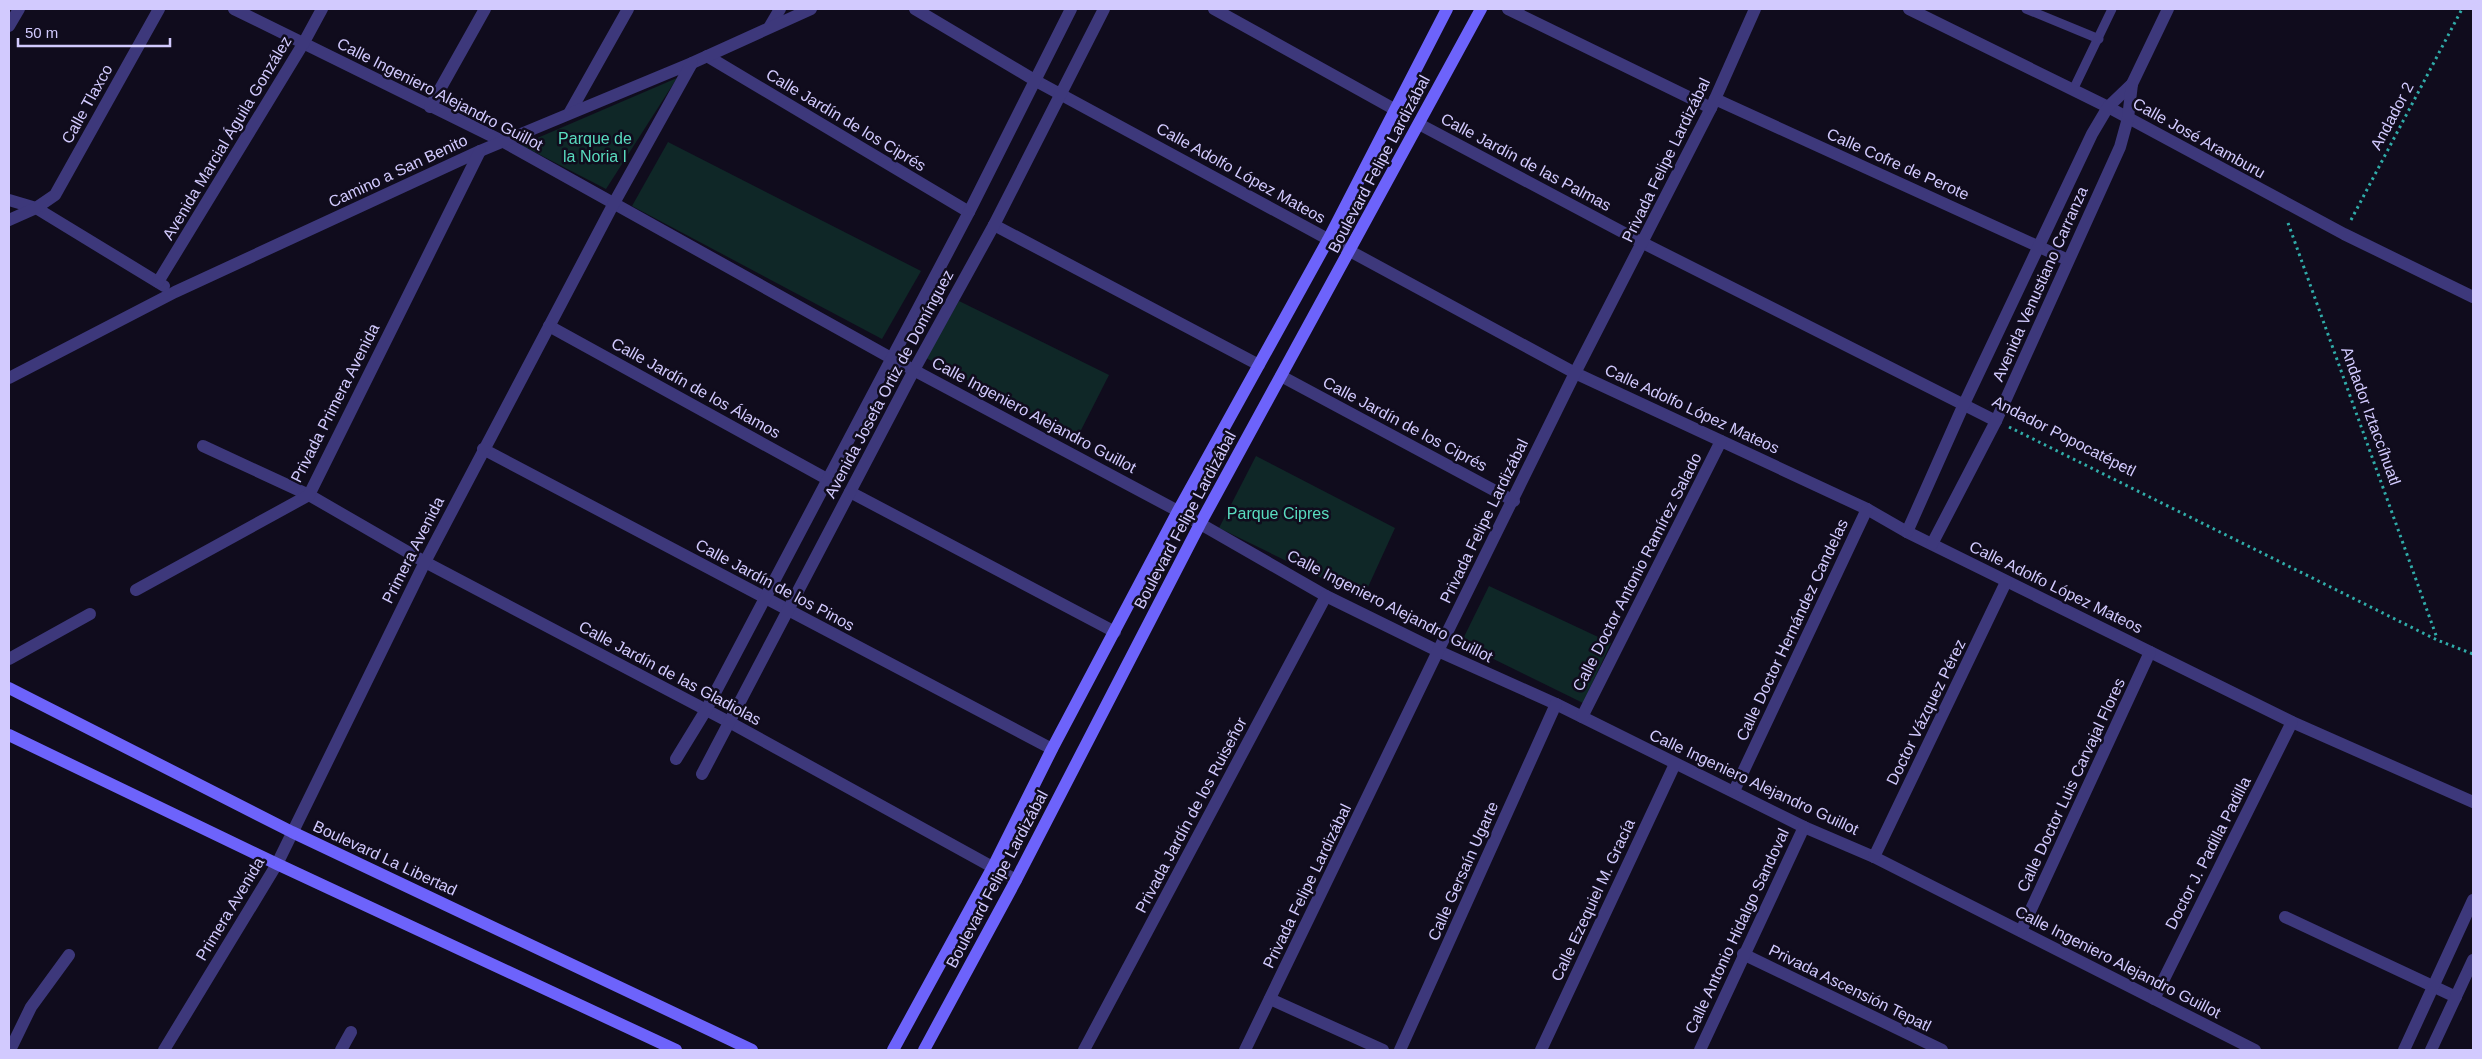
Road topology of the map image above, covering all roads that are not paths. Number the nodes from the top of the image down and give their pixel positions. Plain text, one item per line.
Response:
1 (19, 9) edge
2 (159, 9) edge
3 (234, 9) edge
4 (322, 9) edge
5 (485, 9) edge
6 (628, 9) edge
7 (780, 9) edge
8 (811, 9) edge
9 (915, 9) edge
10 (1071, 9) edge
11 (1104, 9) edge
12 (1214, 9) edge
13 (1447, 9) edge
14 (1481, 9) edge
15 (1508, 9) edge
16 (1755, 9) edge
17 (1909, 9) edge
18 (2026, 9) edge
19 (2112, 9) edge
20 (2168, 9) edge
21 (9, 26) edge
22 (770, 26) junction
23 (2099, 39) junction
24 (303, 44) junction
25 (707, 56) junction
26 (692, 63) junction
27 (1036, 80) junction
28 (2132, 84) junction
29 (2074, 90) junction
30 (1061, 93) junction
31 (1713, 103) junction
32 (430, 107) junction
33 (2108, 107) junction
34 (1394, 109) junction
35 (570, 112) junction
36 (2128, 118) junction
37 (1419, 124) junction
38 (502, 141) junction
39 (480, 151) junction
40 (9, 200) edge
41 (614, 203) junction
42 (36, 208) junction
43 (969, 212) junction
44 (9, 220) edge
45 (994, 225) junction
46 (1328, 240) junction
47 (1643, 243) junction
48 (2038, 246) junction
49 (1351, 250) junction
50 (2068, 260) junction
51 (158, 282) junction
52 (174, 292) junction
53 (2473, 297) edge
54 (549, 326) junction
55 (891, 358) junction
56 (1260, 365) junction
57 (914, 370) junction
58 (1575, 373) junction
59 (1281, 376) junction
60 (9, 378) edge
61 (1964, 404) junction
62 (1996, 420) junction
63 (1721, 440) junction
64 (203, 446) dead end
65 (483, 449) junction
66 (827, 479) junction
67 (850, 492) junction
68 (309, 495) junction
69 (1514, 501) junction
70 (1867, 510) junction
71 (1178, 512) junction
72 (1200, 524) junction
73 (1907, 532) junction
74 (1932, 544) junction
75 (425, 562) junction
76 (2006, 582) junction
77 (136, 590) dead end
78 (1326, 596) junction
79 (765, 598) junction
80 (788, 611) junction
81 (90, 614) dead end
82 (1116, 632) junction
83 (1438, 651) junction
84 (2150, 652) junction
85 (9, 660) edge
86 (9, 688) edge
87 (1556, 704) junction
88 (706, 710) junction
89 (1582, 717) junction
90 (2292, 722) junction
91 (731, 723) junction
92 (9, 735) edge
93 (1052, 749) junction
94 (676, 759) dead end
95 (1675, 764) junction
96 (702, 774) dead end
97 (1734, 791) junction
98 (2473, 802) edge
99 (1804, 826) junction
100 (292, 832) junction
101 (1874, 857) junction
102 (276, 864) junction
103 (993, 867) junction
104 (1016, 880) junction
105 (2473, 900) edge
106 (2286, 917) dead end
107 (2021, 931) junction
108 (1743, 954) junction
109 (69, 955) dead end
110 (2473, 960) edge
111 (2433, 986) junction
112 (2456, 996) junction
113 (2154, 998) junction
114 (1270, 999) junction
115 (351, 1032) dead end
116 (10, 1050) edge
117 (164, 1050) edge
118 (341, 1050) edge
119 (676, 1050) edge
120 (752, 1050) edge
121 (893, 1050) edge
122 (924, 1050) edge
123 (1084, 1050) edge
124 (1245, 1050) edge
125 (1383, 1050) edge
126 (1400, 1050) edge
127 (1541, 1050) edge
128 (1700, 1050) edge
129 (1942, 1050) edge
130 (2255, 1050) edge
131 (2404, 1050) edge
132 (2431, 1050) edge

1 - 21 street
2 - 42 street, Calle Tlaxco
3 - 24 street, Calle Ingeniero Alejandro Guillot
4 - 24 street, Avenida Marcial Águila González
5 - 32 street
6 - 35 street
7 - 22 street
8 - 22 street, Camino a San Benito
9 - 27 street, Calle Adolfo López Mateos
10 - 27 street, Avenida Josefa Ortiz de Domínguez
11 - 30 street, Avenida Josefa Ortiz de Domínguez
12 - 34 street
13 - 34 main road, Boulevard Felipe Lardizábal
14 - 37 main road, Boulevard Felipe Lardizábal
15 - 31 street, Calle Cofre de Perote
16 - 31 street, Privada Felipe Lardizábal
17 - 29 street, Calle José Aramburu
18 - 23 lane
19 - 23 lane
20 - 28 street, Avenida Venustiano Carranza
22 - 25 street, Camino a San Benito
23 - 29 lane
24 - 32 street, Calle Ingeniero Alejandro Guillot
24 - 51 street, Avenida Marcial Águila González
25 - 26 street, Camino a San Benito
25 - 43 street, Calle Jardín de los Ciprés
26 - 35 street, Camino a San Benito
26 - 41 street, Primera Avenida
27 - 30 street, Calle Adolfo López Mateos
27 - 43 street, Avenida Josefa Ortiz de Domínguez
28 - 33 street, Avenida Venustiano Carranza
28 - 36 street, Avenida Venustiano Carranza
29 - 33 street, Calle José Aramburu
30 - 45 street, Avenida Josefa Ortiz de Domínguez
30 - 46 street, Calle Adolfo López Mateos
31 - 47 street, Privada Felipe Lardizábal
31 - 48 street, Calle Cofre de Perote
32 - 38 street, Calle Ingeniero Alejandro Guillot
33 - 36 street, Calle José Aramburu
33 - 48 street, Avenida Venustiano Carranza
34 - 46 main road, Boulevard Felipe Lardizábal
35 - 38 street, Camino a San Benito
36 - 50 street, Avenida Venustiano Carranza
36 - 53 street, Calle José Aramburu
37 - 47 street, Calle Jardín de las Palmas
37 - 49 main road, Boulevard Felipe Lardizábal
38 - 39 street, Camino a San Benito
38 - 41 street, Calle Ingeniero Alejandro Guillot
39 - 52 street, Camino a San Benito
39 - 68 street, Privada Primera Avenida
40 - 42 street
41 - 54 street, Primera Avenida
41 - 55 street, Calle Ingeniero Alejandro Guillot
42 - 44 street, Calle Tlaxco
42 - 51 street
43 - 55 street, Avenida Josefa Ortiz de Domínguez
45 - 56 street
45 - 57 street, Avenida Josefa Ortiz de Domínguez
46 - 49 street, Calle Adolfo López Mateos
46 - 56 main road, Boulevard Felipe Lardizábal
47 - 58 street, Privada Felipe Lardizábal
47 - 61 street, Andador Popocatépetl
48 - 50 street, Calle Cofre de Perote
48 - 61 street, Avenida Venustiano Carranza
49 - 58 street, Calle Adolfo López Mateos
49 - 59 main road, Boulevard Felipe Lardizábal
50 - 62 street, Avenida Venustiano Carranza
51 - 52 street
52 - 60 street
54 - 65 street, Primera Avenida
54 - 66 street, Calle Jardín de los Álamos
55 - 57 street, Calle Ingeniero Alejandro Guillot
55 - 66 street, Avenida Josefa Ortiz de Domínguez
56 - 71 main road, Boulevard Felipe Lardizábal
57 - 67 street, Avenida Josefa Ortiz de Domínguez
57 - 71 street, Calle Ingeniero Alejandro Guillot
58 - 63 street, Calle Adolfo López Mateos
58 - 69 street, Privada Felipe Lardizábal
59 - 69 street, Calle Jardín de los Ciprés
59 - 72 main road, Boulevard Felipe Lardizábal
61 - 62 street, Andador Popocatépetl
61 - 73 street, Avenida Venustiano Carranza
62 - 74 street, Avenida Venustiano Carranza
63 - 70 street, Calle Adolfo López Mateos
63 - 89 street, Calle Doctor Antonio Ramírez Salado
64 - 68 street, Calle Jardín de las Gladiolas
65 - 75 street, Primera Avenida
65 - 79 street, Calle Jardín de los Pinos
66 - 79 street, Avenida Josefa Ortiz de Domínguez
67 - 80 street, Avenida Josefa Ortiz de Domínguez
67 - 82 street
68 - 75 street, Calle Jardín de las Gladiolas
68 - 77 street, Privada Primera Avenida
69 - 83 street, Privada Felipe Lardizábal
70 - 73 street, Calle Adolfo López Mateos
70 - 97 street, Calle Doctor Hernández Candelas
71 - 72 street, Calle Ingeniero Alejandro Guillot
71 - 82 main road, Boulevard Felipe Lardizábal
72 - 78 street, Calle Ingeniero Alejandro Guillot
72 - 104 main road, Boulevard Felipe Lardizábal
73 - 74 street, Calle Adolfo López Mateos
74 - 76 street, Calle Adolfo López Mateos
75 - 88 street, Calle Jardín de las Gladiolas
75 - 100 street, Primera Avenida
76 - 84 street, Calle Adolfo López Mateos
76 - 101 street, Doctor Vázquez Pérez
78 - 83 street, Calle Ingeniero Alejandro Guillot
78 - 123 street, Privada Jardín de los Ruiseñor
79 - 80 street, Calle Jardín de los Pinos
79 - 88 street, Avenida Josefa Ortiz de Domínguez
80 - 91 street, Avenida Josefa Ortiz de Domínguez
80 - 93 street, Calle Jardín de los Pinos
81 - 85 street
82 - 93 main road, Boulevard Felipe Lardizábal
83 - 87 street, Calle Ingeniero Alejandro Guillot
83 - 114 street, Privada Felipe Lardizábal
84 - 90 street, Calle Adolfo López Mateos
84 - 107 street, Calle Doctor Luis Carvajal Flores
86 - 100 main road, Boulevard La Libertad
87 - 89 street, Calle Ingeniero Alejandro Guillot
87 - 126 street, Calle Gersaín Ugarte
88 - 91 street, Calle Jardín de las Gladiolas
88 - 94 street, Avenida Josefa Ortiz de Domínguez
89 - 95 street, Calle Ingeniero Alejandro Guillot
90 - 98 street, Calle Adolfo López Mateos
90 - 113 street, Doctor J. Padilla Padilla
91 - 96 street, Avenida Josefa Ortiz de Domínguez
91 - 103 street, Calle Jardín de las Gladiolas
92 - 102 main road
93 - 103 main road, Boulevard Felipe Lardizábal
95 - 97 street, Calle Ingeniero Alejandro Guillot
95 - 127 street, Calle Ezequiel M. Gracía
97 - 99 street, Calle Ingeniero Alejandro Guillot
99 - 101 street, Calle Ingeniero Alejandro Guillot
99 - 108 street, Calle Antonio Hidalgo Sandoval
100 - 102 street, Primera Avenida
100 - 120 main road, Boulevard La Libertad
101 - 107 street, Calle Ingeniero Alejandro Guillot
102 - 117 street, Primera Avenida
102 - 119 main road
103 - 104 street, Calle Jardín de las Gladiolas
103 - 121 main road, Boulevard Felipe Lardizábal
104 - 122 main road, Boulevard Felipe Lardizábal
105 - 111 street
106 - 111 street
107 - 113 street, Calle Ingeniero Alejandro Guillot
108 - 128 street, Calle Antonio Hidalgo Sandoval
108 - 129 street, Privada Ascensión Tepatl
109 - 116 street
110 - 112 street
111 - 112 street
111 - 131 street
112 - 132 street
113 - 130 street, Calle Ingeniero Alejandro Guillot
114 - 124 street, Privada Felipe Lardizábal
114 - 125 street
115 - 118 street

